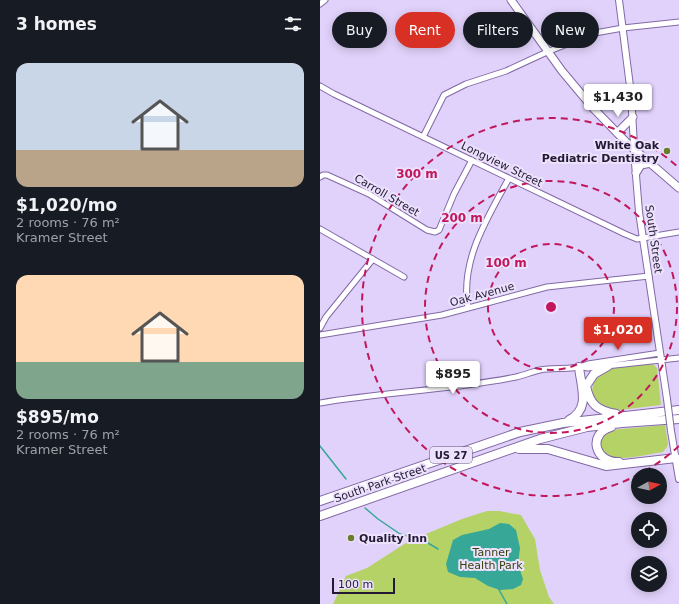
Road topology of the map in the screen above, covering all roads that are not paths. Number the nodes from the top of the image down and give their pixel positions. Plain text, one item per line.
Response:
1 (325, 0) edge
2 (511, 0) edge
3 (619, 0) edge
4 (320, 4) edge
5 (679, 22) edge
6 (623, 28) junction
7 (547, 52) junction
8 (320, 86) edge
9 (633, 117) junction
10 (617, 133) junction
11 (423, 137) junction
12 (634, 149) junction
13 (472, 160) junction
14 (651, 163) junction
15 (636, 173) junction
16 (320, 177) edge
17 (509, 178) junction
18 (679, 188) edge
19 (320, 229) edge
20 (679, 232) edge
21 (643, 238) junction
22 (372, 259) junction
23 (649, 276) junction
24 (404, 277) dead end
25 (468, 308) junction
26 (320, 328) edge
27 (320, 335) edge
28 (660, 356) junction
29 (679, 358) edge
30 (608, 366) junction
31 (581, 367) junction
32 (586, 386) junction
33 (320, 403) edge
34 (679, 410) edge
35 (624, 419) junction
36 (679, 419) edge
37 (563, 423) junction
38 (504, 450) junction
39 (675, 456) junction
40 (405, 471) junction
41 (679, 479) edge
42 (410, 484) junction
43 (320, 501) edge
44 (320, 516) edge

1 - 4 street
2 - 7 main road
3 - 6 street, South Street
5 - 6 street
6 - 7 street
6 - 9 street, South Street
7 - 10 main road
7 - 11 street
8 - 11 street, Longview Street
9 - 10 main road
9 - 12 street, South Street
10 - 12 main road
11 - 13 street, Longview Street
12 - 14 main road
12 - 15 street, South Street
13 - 16 street, Carroll Street
13 - 17 street, Longview Street
14 - 15 main road
14 - 18 main road
15 - 21 street, South Street
17 - 21 street, Longview Street
17 - 25 street
19 - 22 street
20 - 21 street, Longview Street
21 - 23 street, South Street
22 - 24 street
22 - 26 street
23 - 25 street, Oak Avenue
23 - 28 street, South Street
25 - 27 street, Oak Avenue
28 - 29 street
28 - 30 street
28 - 31 street
28 - 39 street, South Street, bridge
30 - 31 street
30 - 32 main road
31 - 32 main road
31 - 33 street
31 - 37 main road
32 - 35 main road
34 - 35 main road, South Park Street / US 27
35 - 36 main road, South Park Street / US 27
35 - 37 main road, South Park Street / US 27
35 - 38 main road, South Park Street / US 27
35 - 39 main road
37 - 40 main road, South Park Street / US 27
38 - 39 main road
38 - 42 main road, South Park Street / US 27
39 - 41 street, South Street
40 - 42 main road
40 - 43 main road, South Park Street / US 27
42 - 44 main road, South Park Street / US 27

